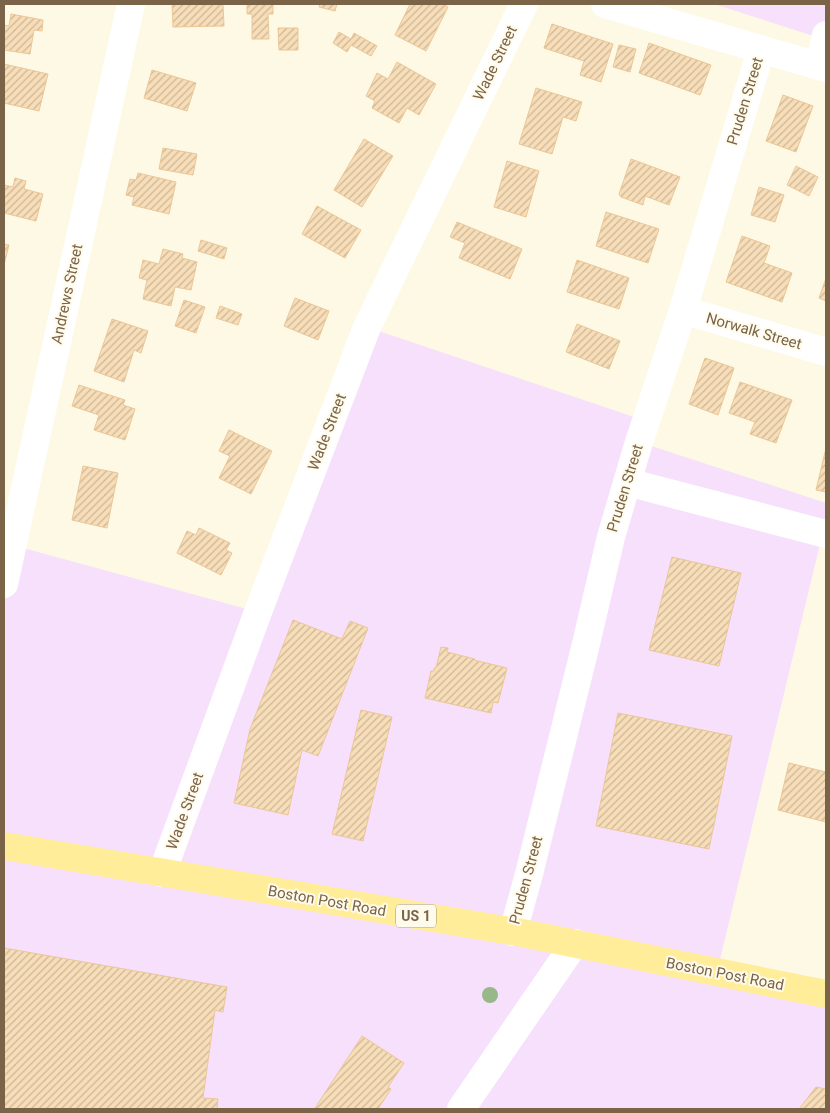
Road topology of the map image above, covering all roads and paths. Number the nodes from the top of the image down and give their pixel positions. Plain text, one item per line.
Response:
1 (131, 4) edge
2 (524, 4) edge
3 (605, 4) edge
4 (826, 35) edge
5 (761, 50) junction
6 (823, 67) edge
7 (682, 310) junction
8 (826, 352) edge
9 (627, 482) junction
10 (826, 534) edge
11 (4, 584) edge
12 (4, 846) edge
13 (162, 873) junction
14 (513, 932) junction
15 (575, 943) junction
16 (826, 994) edge
17 (461, 1109) edge

1 - 11 street, Andrews Street
2 - 13 street, Wade Street
3 - 5 street
4 - 6 street
5 - 6 street
5 - 7 street, Pruden Street
7 - 8 street, Norwalk Street
7 - 9 street, Pruden Street
9 - 10 street
9 - 14 street, Pruden Street
12 - 13 main road, Boston Post Road / US 1
13 - 14 main road, Boston Post Road / US 1
14 - 15 main road, Boston Post Road / US 1
15 - 16 main road, Boston Post Road / US 1
15 - 17 street

